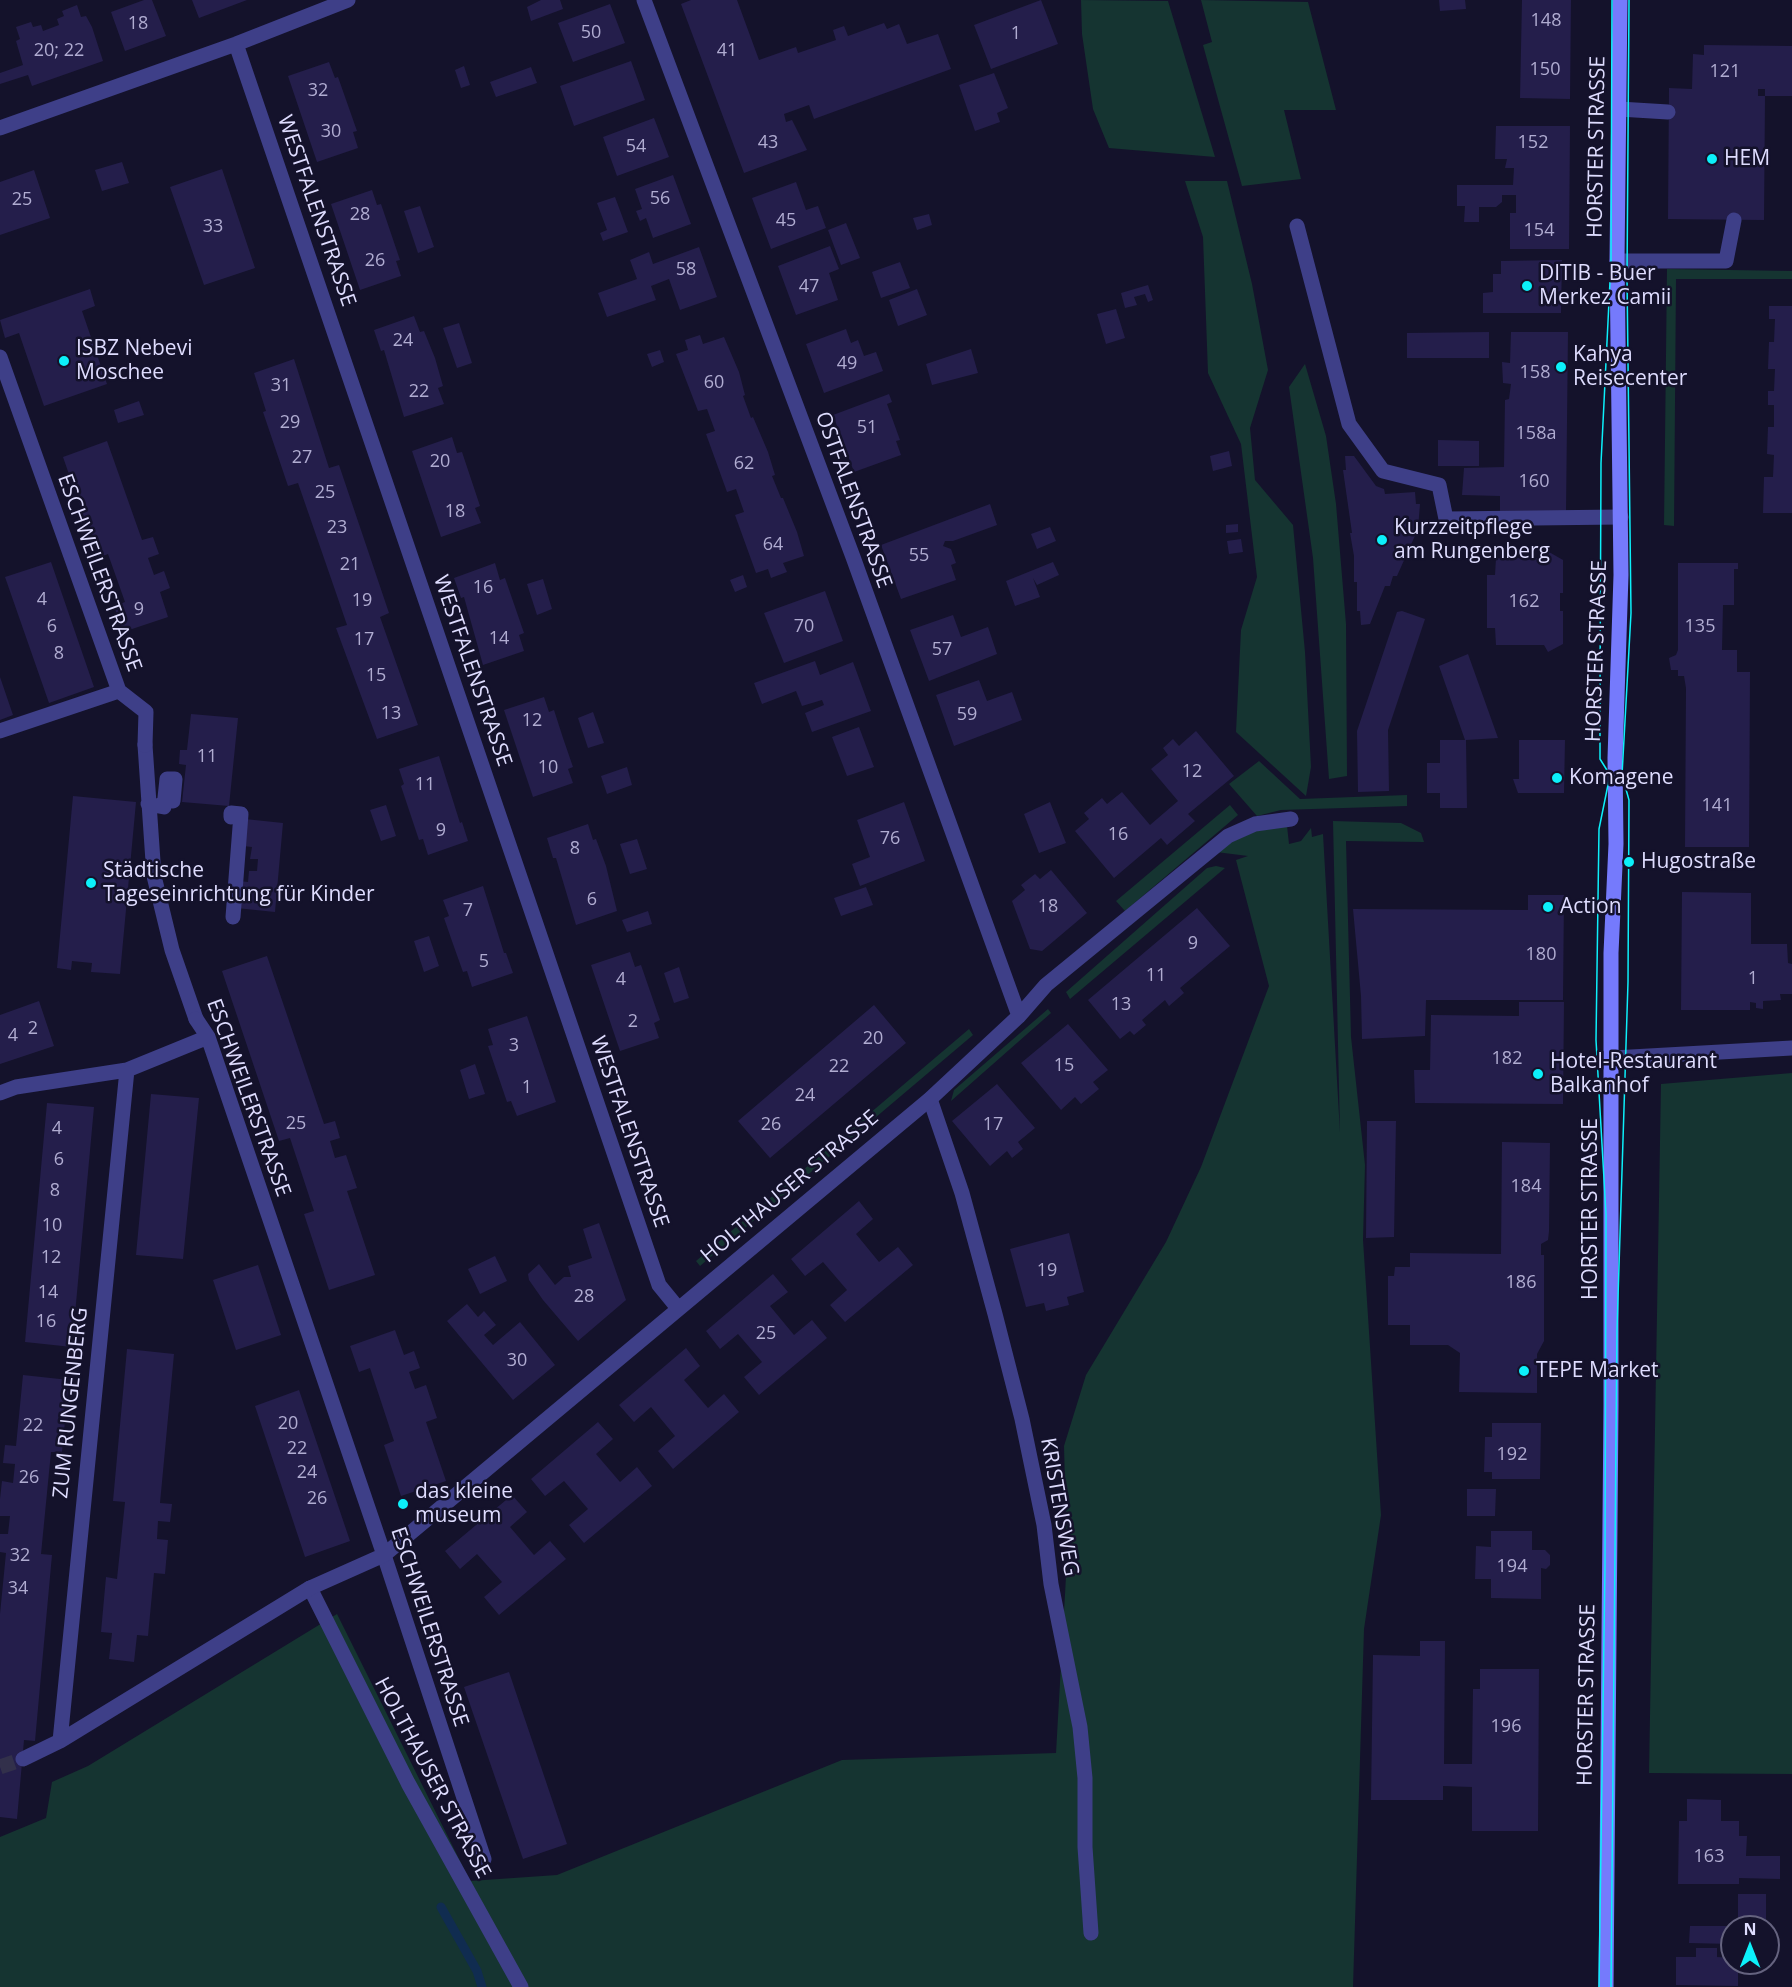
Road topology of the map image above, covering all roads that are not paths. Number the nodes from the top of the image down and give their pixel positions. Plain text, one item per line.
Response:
1 (348, 0) edge
2 (644, 0) edge
3 (1620, 0) edge
4 (236, 44) junction
5 (1619, 109) junction
6 (1668, 112) dead end
7 (0, 128) edge
8 (1734, 220) dead end
9 (1297, 226) dead end
10 (1617, 261) junction
11 (0, 357) edge
12 (1621, 517) junction
13 (119, 690) junction
14 (0, 731) edge
15 (173, 801) dead end
16 (148, 804) junction
17 (231, 817) dead end
18 (1291, 819) dead end
19 (233, 917) dead end
20 (1019, 1016) junction
21 (208, 1037) junction
22 (1792, 1048) edge
23 (1613, 1058) junction
24 (127, 1070) junction
25 (0, 1093) edge
26 (930, 1099) junction
27 (677, 1307) junction
28 (384, 1555) junction
29 (310, 1588) junction
30 (60, 1741) junction
31 (23, 1759) tunnel mouth
32 (484, 1859) dead end
33 (1091, 1933) dead end
34 (521, 1987) edge
35 (1605, 1987) edge

1 - 4 street
2 - 20 street, OSTFALENSTRASSE
3 - 5 main road, HORSTER STRASSE
4 - 7 street
4 - 27 street, WESTFALENSTRASSE
5 - 6 street
5 - 10 main road, HORSTER STRASSE
8 - 10 street
9 - 12 street
10 - 12 main road, HORSTER STRASSE
11 - 13 street, ESCHWEILERSTRASSE
12 - 23 main road, HORSTER STRASSE
13 - 14 street
13 - 16 street, ESCHWEILERSTRASSE
15 - 16 street
16 - 21 street, ESCHWEILERSTRASSE
17 - 19 street
18 - 20 street, HOLTHAUSER STRASSE
20 - 26 street, HOLTHAUSER STRASSE
21 - 24 street
21 - 28 street, ESCHWEILERSTRASSE
22 - 23 street
23 - 35 main road, HORSTER STRASSE
24 - 25 street
24 - 30 street, ZUM RUNGENBERG
26 - 27 street, HOLTHAUSER STRASSE
26 - 33 street, KRISTENSWEG
27 - 28 street, HOLTHAUSER STRASSE
28 - 29 street, HOLTHAUSER STRASSE
28 - 32 street, ESCHWEILERSTRASSE
29 - 30 street, HOLTHAUSER STRASSE
29 - 34 street, HOLTHAUSER STRASSE
30 - 31 street, HOLTHAUSER STRASSE

